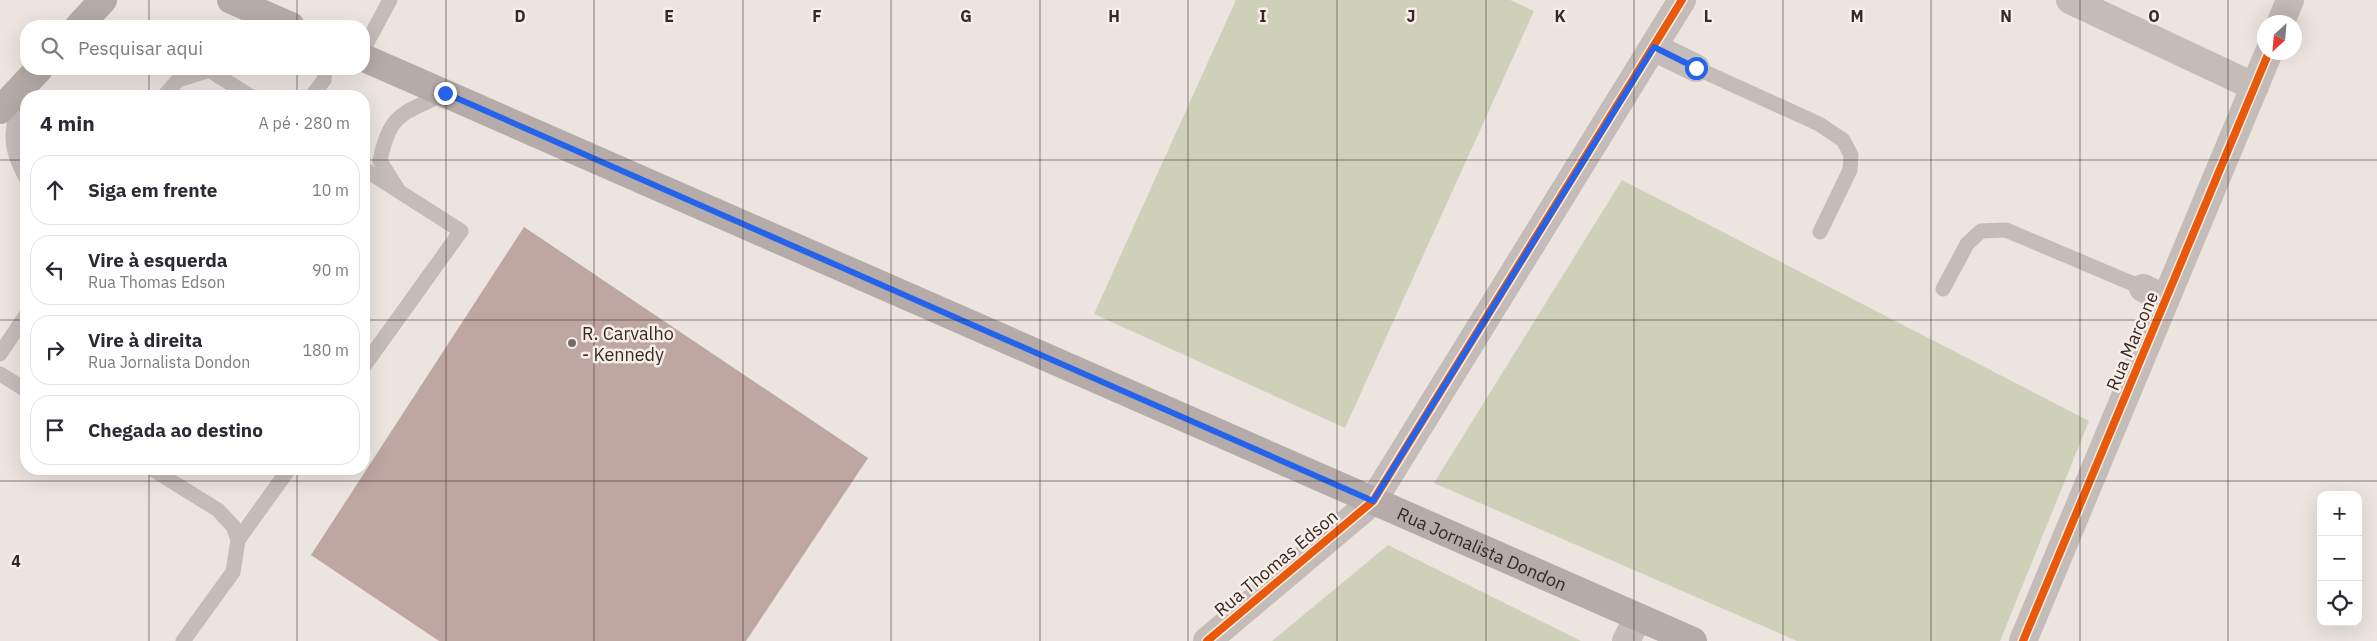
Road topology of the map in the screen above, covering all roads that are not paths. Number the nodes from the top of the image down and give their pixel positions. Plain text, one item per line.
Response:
1 (103, 0) edge
2 (231, 0) edge
3 (390, 0) edge
4 (1682, 0) edge
5 (2070, 0) edge
6 (2290, 0) edge
7 (2284, 15) edge
8 (85, 20) edge
9 (277, 20) edge
10 (370, 37) edge
11 (1654, 47) junction
12 (2266, 60) edge
13 (370, 61) edge
14 (1696, 68) joint
15 (194, 75) edge
16 (217, 75) edge
17 (324, 75) edge
18 (31, 77) edge
19 (2255, 87) junction
20 (26, 90) edge
21 (169, 90) edge
22 (241, 90) edge
23 (316, 90) edge
24 (445, 93) junction
25 (20, 108) edge
26 (0, 110) edge
27 (20, 166) edge
28 (370, 173) edge
29 (399, 191) junction
30 (1820, 232) dead end
31 (1943, 289) dead end
32 (2155, 293) junction
33 (20, 324) edge
34 (0, 354) edge
35 (370, 358) edge
36 (0, 374) edge
37 (20, 386) edge
38 (162, 475) edge
39 (285, 475) edge
40 (1373, 501) junction
41 (238, 540) junction
42 (1632, 629) edge
43 (183, 641) edge
44 (1207, 641) edge
45 (1693, 641) edge
46 (2023, 641) edge

1 - 8 main road
2 - 9 main road
3 - 10 lane
4 - 11 street, Rua Thomas Edson
5 - 19 street
6 - 7 street
11 - 14 street
11 - 40 street, Rua Thomas Edson
12 - 19 street, Rua Marcone
13 - 24 main road, Rua Jornalista Dondon
14 - 30 lane
15 - 21 lane
16 - 22 lane
17 - 23 lane
18 - 20 lane
18 - 26 main road
19 - 32 street, Rua Marcone
24 - 29 lane
24 - 40 main road, Rua Jornalista Dondon
25 - 27 lane
28 - 29 lane
29 - 35 lane
31 - 32 lane
32 - 46 street, Rua Marcone
33 - 34 lane
36 - 37 lane
38 - 41 lane
39 - 41 lane
40 - 42 main road, Rua Jornalista Dondon
40 - 44 street, Rua Thomas Edson
41 - 43 lane
42 - 45 main road, Rua Jornalista Dondon

